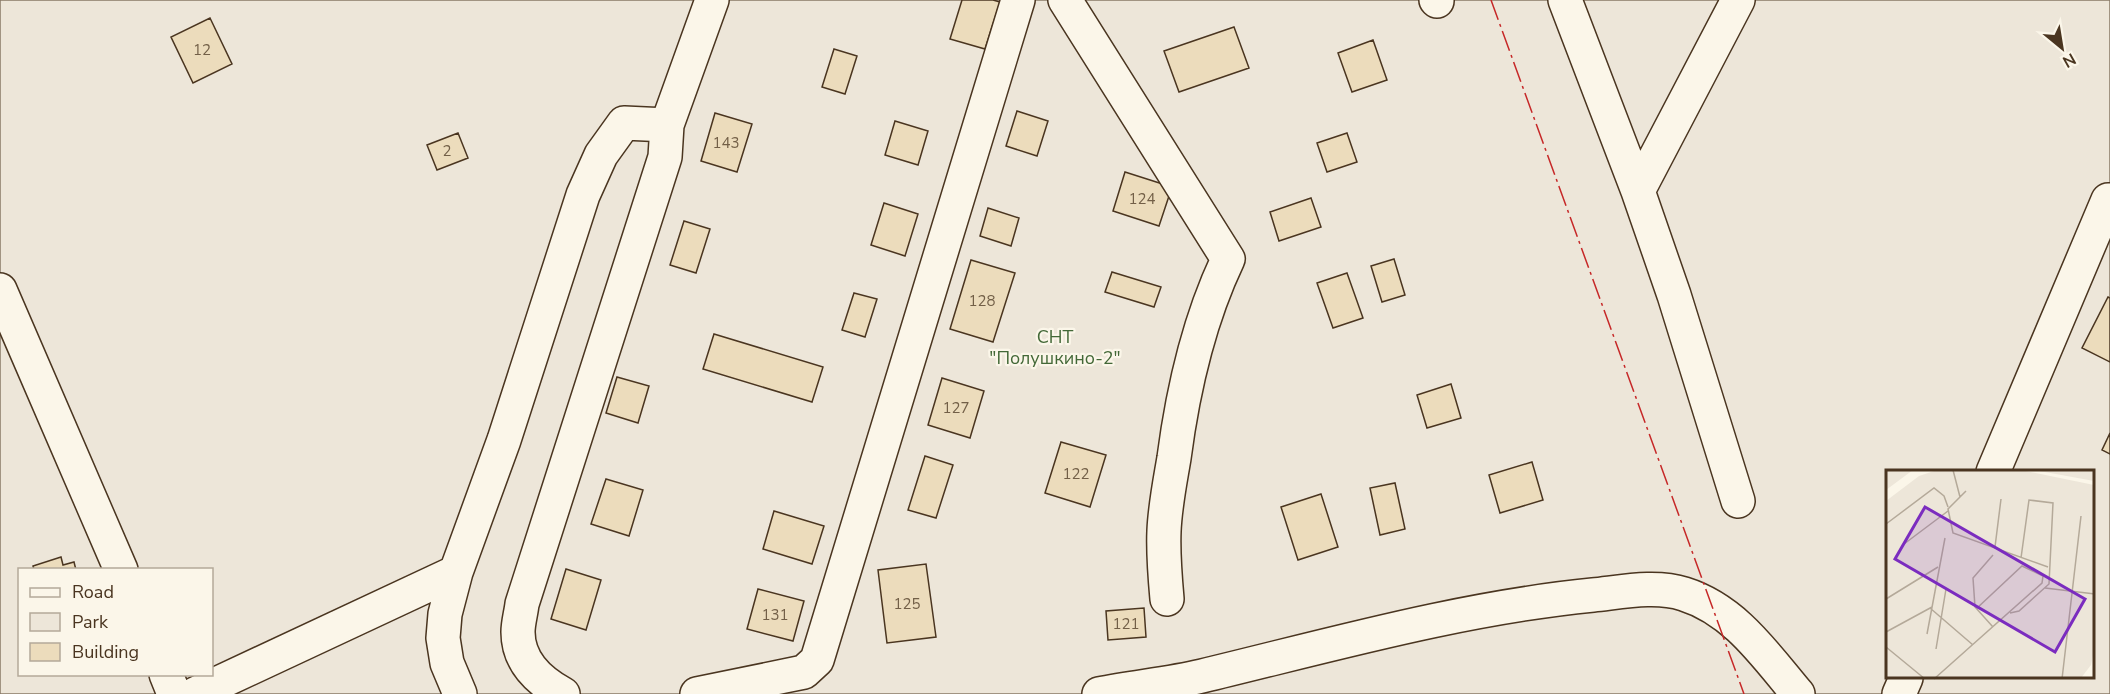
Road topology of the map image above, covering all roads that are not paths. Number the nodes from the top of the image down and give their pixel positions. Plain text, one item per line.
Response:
1 (712, 0) edge
2 (1018, 0) edge
3 (1065, 0) edge
4 (1565, 0) edge
5 (1738, 0) edge
6 (667, 125) junction
7 (1638, 191) junction
8 (2108, 200) dead end
9 (0, 290) edge
10 (1994, 470) edge
11 (1738, 501) dead end
12 (120, 568) edge
13 (456, 572) junction
14 (1167, 600) dead end
15 (166, 676) edge
16 (1905, 679) edge
17 (1190, 687) edge
18 (174, 694) edge
19 (195, 694) edge
20 (460, 694) edge
21 (563, 694) edge
22 (697, 694) edge
23 (1099, 694) edge
24 (1798, 694) edge
25 (1899, 694) edge

1 - 6 street
2 - 22 street
3 - 14 street
4 - 7 street
5 - 7 street
6 - 13 street
6 - 21 street
7 - 11 street
8 - 10 street
9 - 12 street
13 - 19 street
13 - 20 street
15 - 18 street
16 - 25 street
17 - 23 street
17 - 24 street

